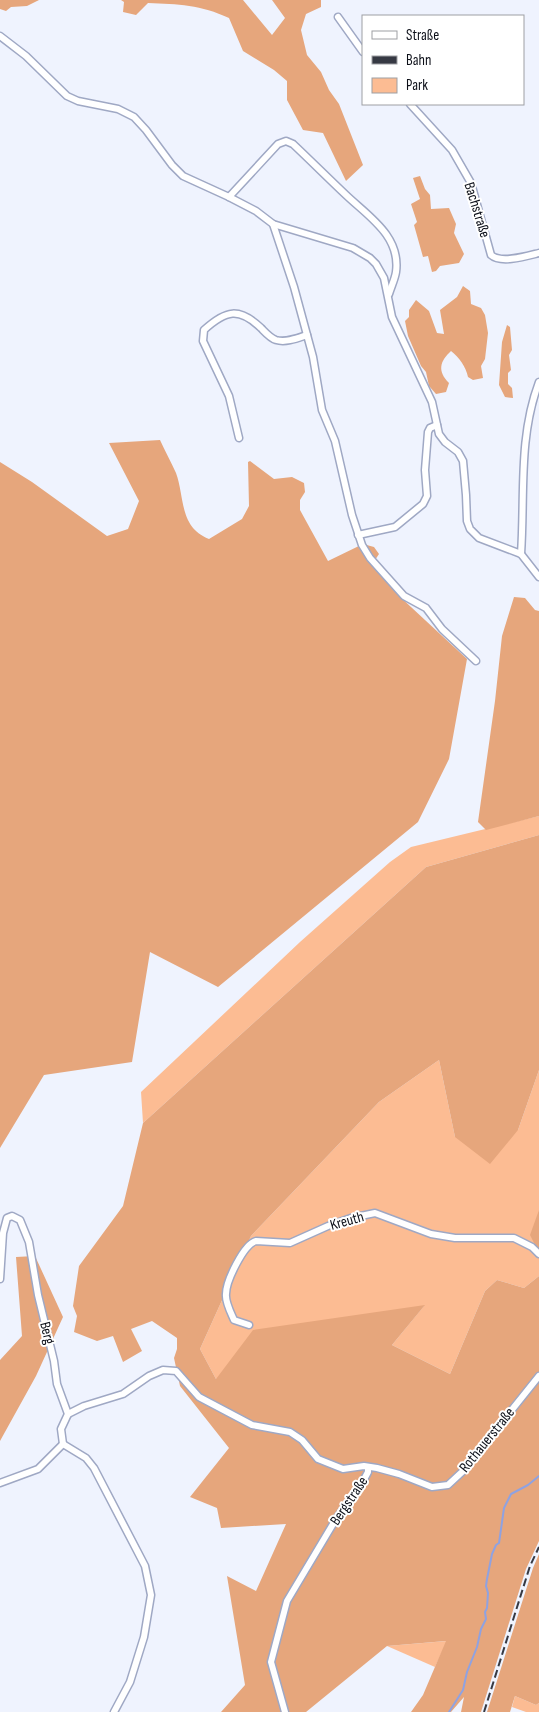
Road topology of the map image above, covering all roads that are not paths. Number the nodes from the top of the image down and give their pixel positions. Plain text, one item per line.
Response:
1 (338, 17) dead end
2 (0, 36) edge
3 (362, 51) edge
4 (411, 105) edge
5 (229, 197) junction
6 (274, 224) junction
7 (539, 253) edge
8 (388, 295) junction
9 (307, 335) junction
10 (539, 382) edge
11 (437, 425) junction
12 (239, 438) dead end
13 (358, 534) junction
14 (521, 554) junction
15 (539, 577) edge
16 (476, 661) dead end
17 (539, 1254) edge
18 (0, 1279) edge
19 (249, 1325) dead end
20 (539, 1376) edge
21 (68, 1414) junction
22 (63, 1444) junction
23 (368, 1468) junction
24 (0, 1483) edge
25 (114, 1712) edge
26 (285, 1712) edge

1 - 3 street
2 - 5 street
4 - 7 street, Bachstraße
5 - 6 street
5 - 8 street
6 - 8 street
6 - 9 street
8 - 11 street
9 - 12 street
9 - 13 street
10 - 14 street
11 - 13 street
11 - 14 street
13 - 16 street
14 - 15 street
17 - 19 street, Kreuth
18 - 21 street, Berg
20 - 23 street, Rothauerstraße
21 - 22 street
21 - 23 street, Bergstraße
22 - 24 street
22 - 25 street
23 - 26 street, Bergstraße

